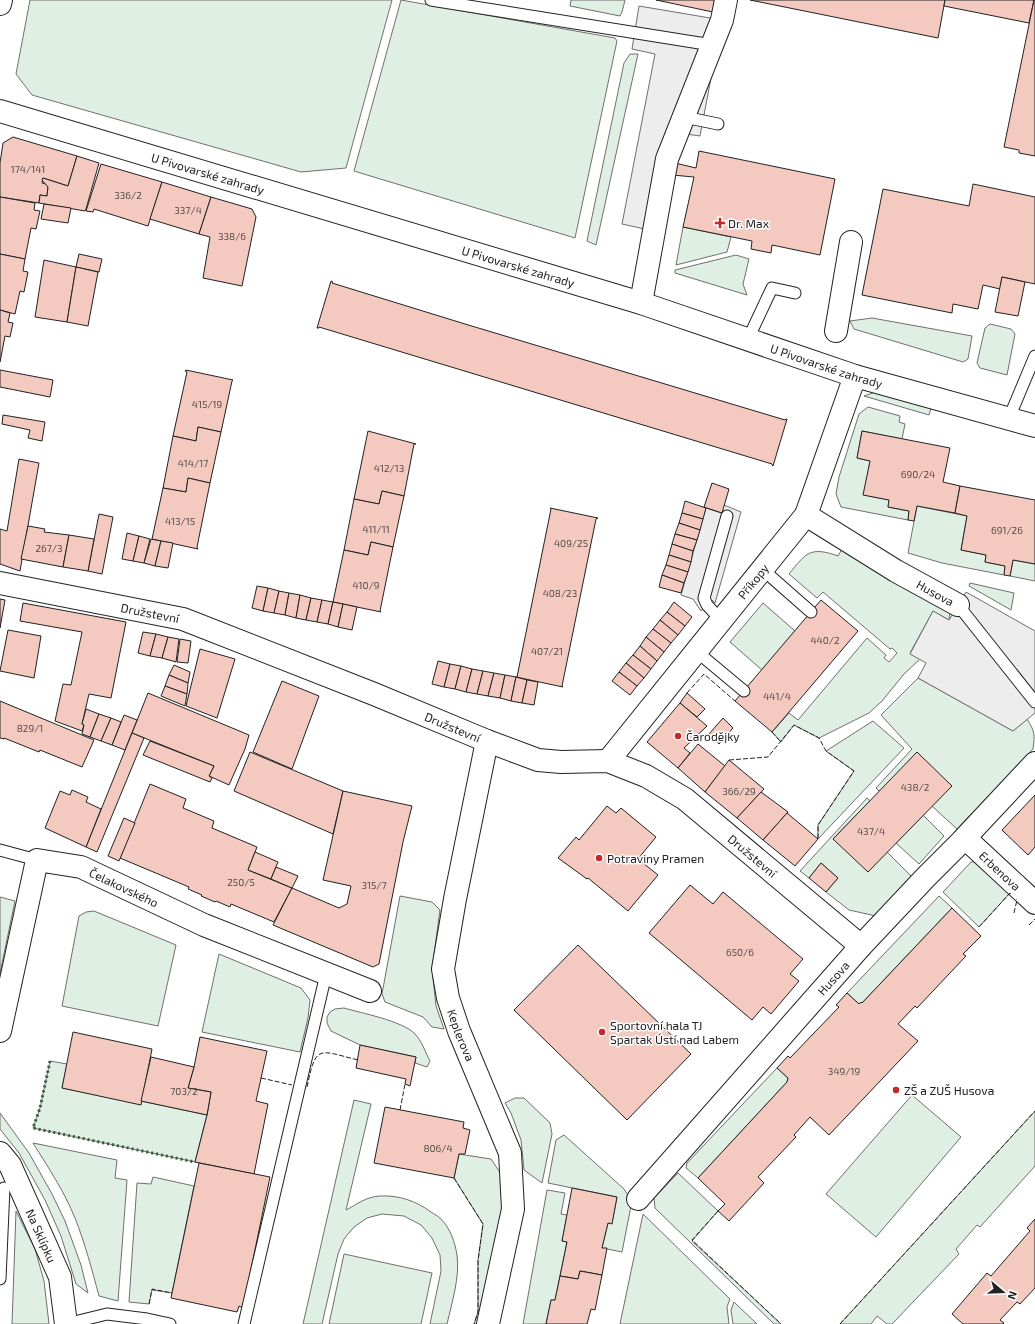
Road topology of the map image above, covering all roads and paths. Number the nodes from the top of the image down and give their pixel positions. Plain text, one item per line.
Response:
1 (1, 0) edge
2 (431, 0) edge
3 (726, 0) edge
4 (0, 4) edge
5 (712, 45) junction
6 (0, 111) edge
7 (684, 117) junction
8 (718, 124) dead end
9 (851, 242) dead end
10 (795, 293) dead end
11 (641, 303) junction
12 (836, 331) dead end
13 (748, 340) junction
14 (1035, 356) edge
15 (855, 376) junction
16 (1008, 418) junction
17 (1035, 426) edge
18 (806, 515) junction
19 (727, 516) dead end
20 (762, 569) junction
21 (0, 583) edge
22 (958, 605) joint
23 (811, 612) dead end
24 (721, 620) junction
25 (696, 651) junction
26 (744, 691) dead end
27 (1035, 702) edge
28 (487, 741) junction
29 (608, 762) junction
30 (1035, 763) edge
31 (965, 838) junction
32 (0, 850) edge
33 (37, 860) junction
34 (1035, 903) edge
35 (861, 946) junction
36 (326, 974) junction
37 (370, 991) dead end
38 (0, 1031) edge
39 (5, 1159) edge
40 (2, 1188) edge
41 (638, 1199) dead end
42 (0, 1266) edge
43 (0, 1279) edge
44 (66, 1324) edge
45 (170, 1324) edge
46 (244, 1324) edge
47 (488, 1324) edge

1 - 4 street
2 - 5 lane
3 - 5 street
5 - 7 street
6 - 11 street, U Pivovarské zahrady
7 - 8 lane
7 - 11 street
9 - 12 street
10 - 13 lane
11 - 13 street, U Pivovarské zahrady
13 - 15 street, U Pivovarské zahrady
14 - 16 lane
15 - 16 street, U Pivovarské zahrady
15 - 18 street, Příkopy
16 - 17 street, U Pivovarské zahrady
18 - 20 street, Příkopy
18 - 22 street, Husova
19 - 24 lane
20 - 23 lane
20 - 24 street, Příkopy
21 - 28 street, Družstevní
22 - 27 lane, Husova
24 - 25 street, Příkopy
25 - 26 lane
25 - 29 street, Příkopy
28 - 29 street, Družstevní
28 - 47 street, Keplerova
29 - 35 street, Družstevní
30 - 31 street, Husova
31 - 34 street, Erbenova
31 - 35 street, Husova
32 - 33 lane
33 - 36 street, Čelakovského
33 - 38 street
35 - 41 street, Husova
36 - 37 street, Čelakovského
36 - 46 lane
39 - 40 street
39 - 44 street, Na Sklípku
40 - 42 lane
42 - 43 lane
44 - 45 lane

